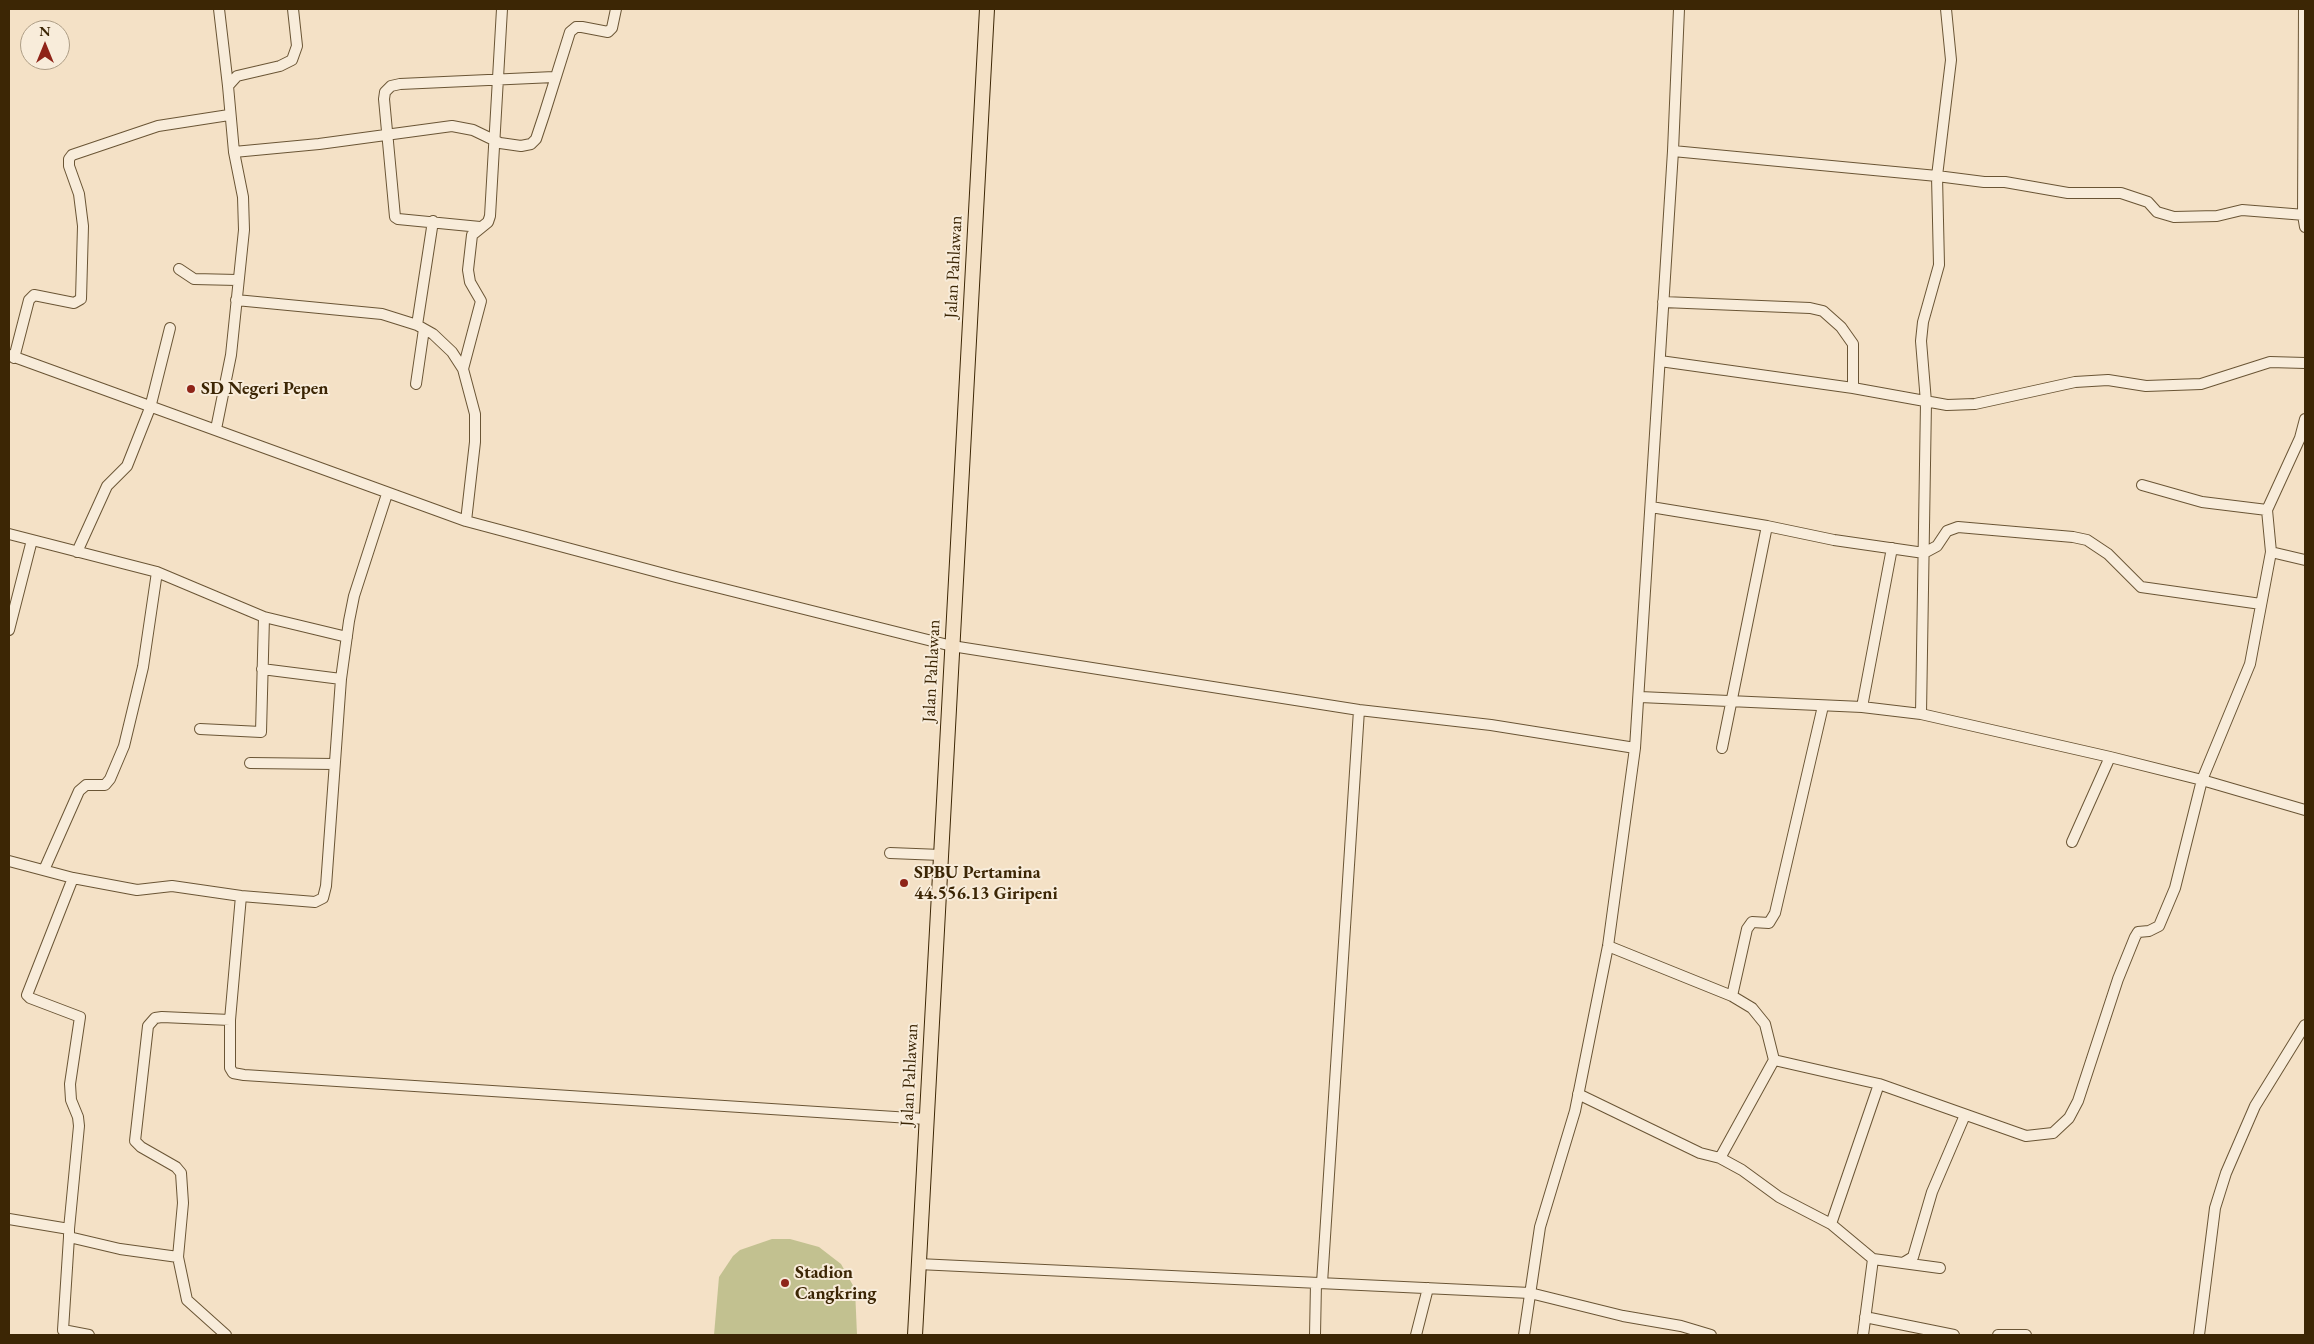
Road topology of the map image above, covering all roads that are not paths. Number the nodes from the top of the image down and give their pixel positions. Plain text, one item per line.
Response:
1 (219, 9) edge
2 (293, 9) edge
3 (502, 9) edge
4 (616, 9) edge
5 (987, 9) edge
6 (1679, 9) edge
7 (1946, 9) edge
8 (2304, 9) edge
9 (554, 77) junction
10 (498, 78) junction
11 (228, 86) junction
12 (229, 115) junction
13 (388, 136) junction
14 (495, 141) junction
15 (1673, 151) junction
16 (234, 152) junction
17 (1937, 176) junction
18 (2304, 215) edge
19 (433, 221) junction
20 (480, 227) junction
21 (2305, 227) edge
22 (179, 269) dead end
23 (237, 280) junction
24 (236, 300) junction
25 (1663, 302) junction
26 (421, 327) junction
27 (170, 328) dead end
28 (11, 356) edge
29 (1660, 361) junction
30 (2305, 363) edge
31 (464, 368) junction
32 (416, 384) dead end
33 (1853, 388) junction
34 (1926, 402) junction
35 (150, 408) junction
36 (2305, 419) edge
37 (216, 429) junction
38 (2142, 485) dead end
39 (387, 494) junction
40 (1651, 507) junction
41 (2267, 510) junction
42 (466, 521) junction
43 (1767, 526) junction
44 (9, 534) edge
45 (32, 540) junction
46 (1892, 548) junction
47 (77, 552) junction
48 (2271, 552) junction
49 (1924, 553) junction
50 (2305, 560) edge
51 (157, 572) junction
52 (2261, 604) junction
53 (264, 617) junction
54 (9, 630) edge
55 (347, 637) junction
56 (952, 646) junction
57 (262, 669) junction
58 (341, 680) junction
59 (1640, 698) junction
60 (1730, 703) junction
61 (1823, 706) junction
62 (1862, 707) junction
63 (1359, 710) junction
64 (1921, 714) junction
65 (200, 729) dead end
66 (1635, 748) junction
67 (1722, 748) dead end
68 (2110, 756) junction
69 (250, 762) dead end
70 (334, 764) junction
71 (2202, 780) junction
72 (2305, 810) edge
73 (2072, 842) dead end
74 (890, 854) dead end
75 (940, 855) junction
76 (9, 861) edge
77 (44, 870) junction
78 (73, 878) junction
79 (241, 896) junction
80 (1608, 946) junction
81 (1732, 996) junction
82 (230, 1020) junction
83 (2305, 1025) edge
84 (1774, 1060) junction
85 (1879, 1084) junction
86 (1578, 1094) junction
87 (1964, 1115) junction
88 (926, 1119) junction
89 (1720, 1158) junction
90 (9, 1219) edge
91 (1831, 1224) junction
92 (69, 1233) junction
93 (178, 1257) junction
94 (1873, 1259) junction
95 (1903, 1263) junction
96 (918, 1264) junction
97 (1940, 1268) dead end
98 (1319, 1283) junction
99 (1428, 1288) junction
100 (1530, 1293) junction
101 (1865, 1317) junction
102 (89, 1335) edge
103 (226, 1335) edge
104 (915, 1335) edge
105 (1315, 1335) edge
106 (1416, 1335) edge
107 (1524, 1335) edge
108 (1711, 1335) edge
109 (1863, 1335) edge
110 (1954, 1335) edge
111 (1998, 1335) edge
112 (2026, 1335) edge
113 (2199, 1335) edge

1 - 11 street
2 - 11 street
3 - 10 street
4 - 9 street
5 - 56 main road, Jalan Pahlawan
6 - 15 street
7 - 17 street
8 - 18 street
9 - 10 street
9 - 14 street
10 - 13 street
10 - 14 street
11 - 12 street
12 - 16 street
12 - 28 street
13 - 14 street
13 - 16 street
13 - 19 street
14 - 20 street
15 - 17 street
15 - 25 street
16 - 23 street
17 - 18 street
17 - 34 street
18 - 21 street
19 - 20 street
19 - 26 street
20 - 31 street
22 - 23 street
23 - 24 street
24 - 26 street
24 - 37 street
25 - 29 street
25 - 33 street
26 - 31 street
26 - 32 street
27 - 35 street
28 - 35 street
29 - 33 street
29 - 40 street
30 - 34 street
31 - 42 street
33 - 34 street
34 - 49 street
35 - 37 street
35 - 47 street
36 - 41 street
37 - 39 street
38 - 41 street
39 - 42 street
39 - 55 street
40 - 43 street
40 - 59 street
41 - 48 street
42 - 56 street
43 - 46 street
43 - 60 street
44 - 45 street
45 - 47 street
45 - 54 street
46 - 49 street
46 - 62 street
47 - 51 street
48 - 50 street
48 - 52 street
49 - 52 street
49 - 64 street
51 - 53 street
51 - 77 street
52 - 71 street
53 - 55 street
53 - 57 street
55 - 58 street
56 - 63 street
56 - 75 main road, Jalan Pahlawan
57 - 58 street
57 - 65 street
58 - 70 street
59 - 60 street
59 - 66 street
60 - 61 street
60 - 67 street
61 - 62 street
61 - 81 street
62 - 64 street
63 - 66 street
63 - 98 street
64 - 68 street
66 - 80 street
68 - 71 street
68 - 73 street
69 - 70 street
70 - 79 street
71 - 72 street
71 - 87 street
74 - 75 street
75 - 88 main road, Jalan Pahlawan
76 - 77 street
77 - 78 street
78 - 79 street
78 - 92 street
79 - 82 street
80 - 81 street
80 - 86 street
81 - 84 street
82 - 88 street
82 - 93 street
83 - 113 street
84 - 85 street
84 - 89 street
85 - 87 street
85 - 91 street
86 - 89 street
86 - 100 street
87 - 95 street
88 - 96 main road, Jalan Pahlawan
89 - 91 street
90 - 92 street
91 - 94 street
92 - 93 street
92 - 102 street
93 - 103 street
94 - 95 street
94 - 101 street
95 - 97 street
96 - 98 street
96 - 104 main road, Jalan Pahlawan
98 - 99 street
98 - 105 street
99 - 100 street
99 - 106 street
100 - 107 street
100 - 108 street
101 - 109 street
101 - 110 street
111 - 112 street

